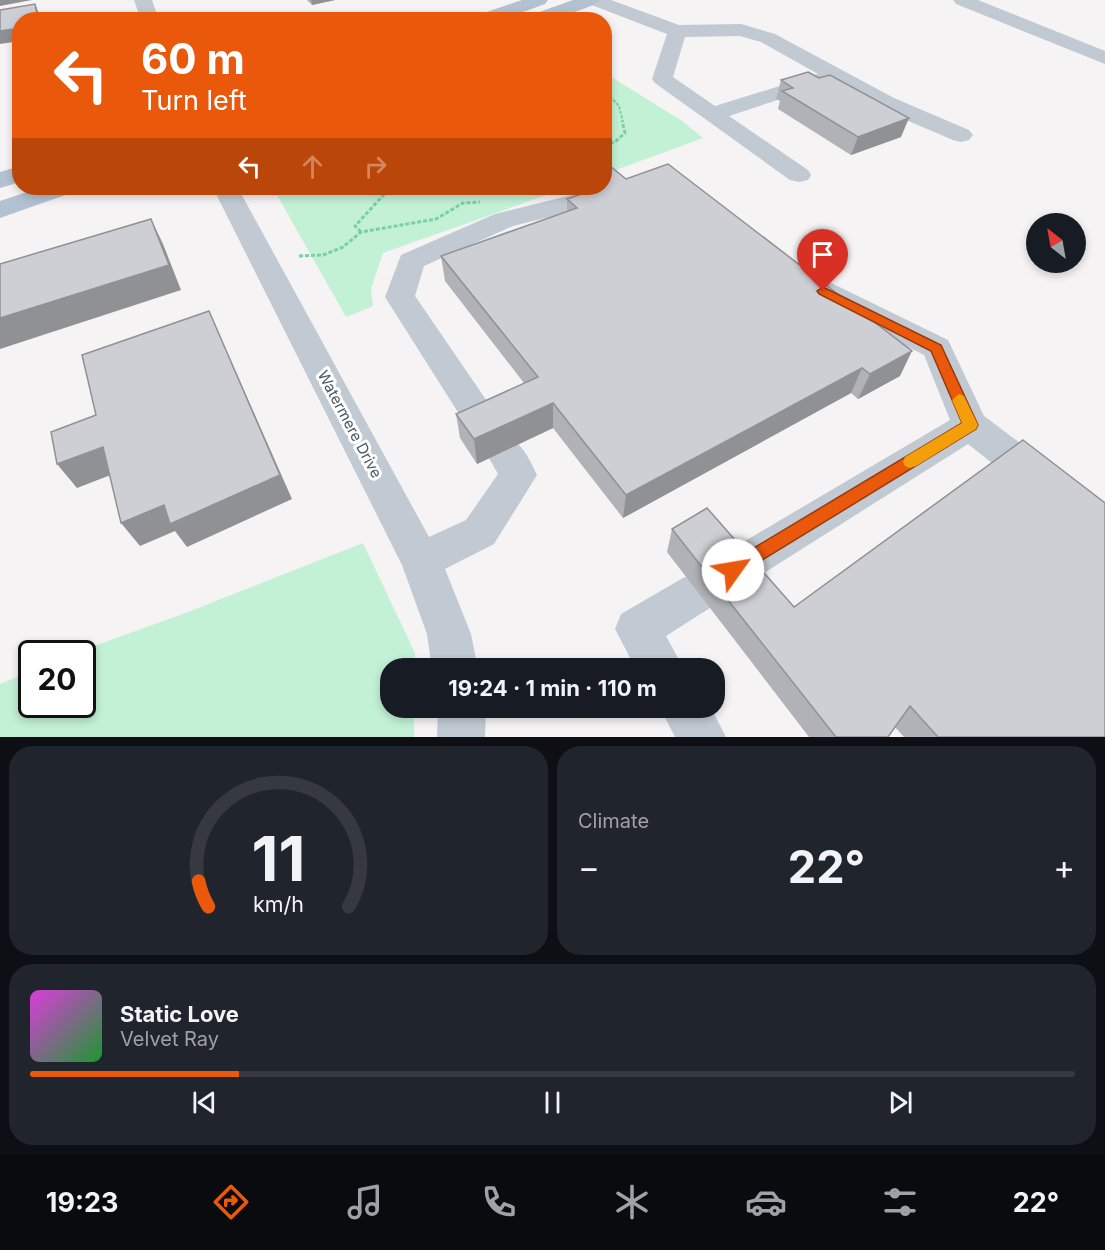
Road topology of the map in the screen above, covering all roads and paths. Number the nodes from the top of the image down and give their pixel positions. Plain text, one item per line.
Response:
1 (538, 0) edge
2 (590, 0) edge
3 (595, 0) edge
4 (962, 0) edge
5 (504, 12) edge
6 (557, 12) edge
7 (678, 31) junction
8 (1105, 58) edge
9 (835, 75) junction
10 (612, 99) edge
11 (712, 114) junction
12 (961, 135) dead end
13 (612, 143) edge
14 (799, 175) dead end
15 (42, 195) edge
16 (229, 195) edge
17 (381, 195) edge
18 (588, 199) edge
19 (486, 202) dead end
20 (0, 210) edge
21 (361, 232) junction
22 (298, 256) dead end
23 (784, 268) edge
24 (970, 425) junction
25 (1105, 530) edge
26 (421, 561) junction
27 (733, 570) edge
28 (698, 592) dead end
29 (453, 658) edge
30 (654, 658) edge
31 (462, 718) edge
32 (690, 718) edge
33 (461, 737) edge
34 (702, 737) edge

1 - 5 main road
2 - 6 main road
3 - 7 street
4 - 8 street
7 - 9 street
7 - 11 street
9 - 11 street
9 - 12 street
10 - 13 path
11 - 14 street
15 - 20 main road
16 - 26 street, Watermere Drive
17 - 21 path
18 - 26 street
19 - 21 path
21 - 22 path
23 - 24 street
24 - 25 street
24 - 27 street
26 - 29 street, Watermere Drive
28 - 30 street
31 - 33 street
32 - 34 street

